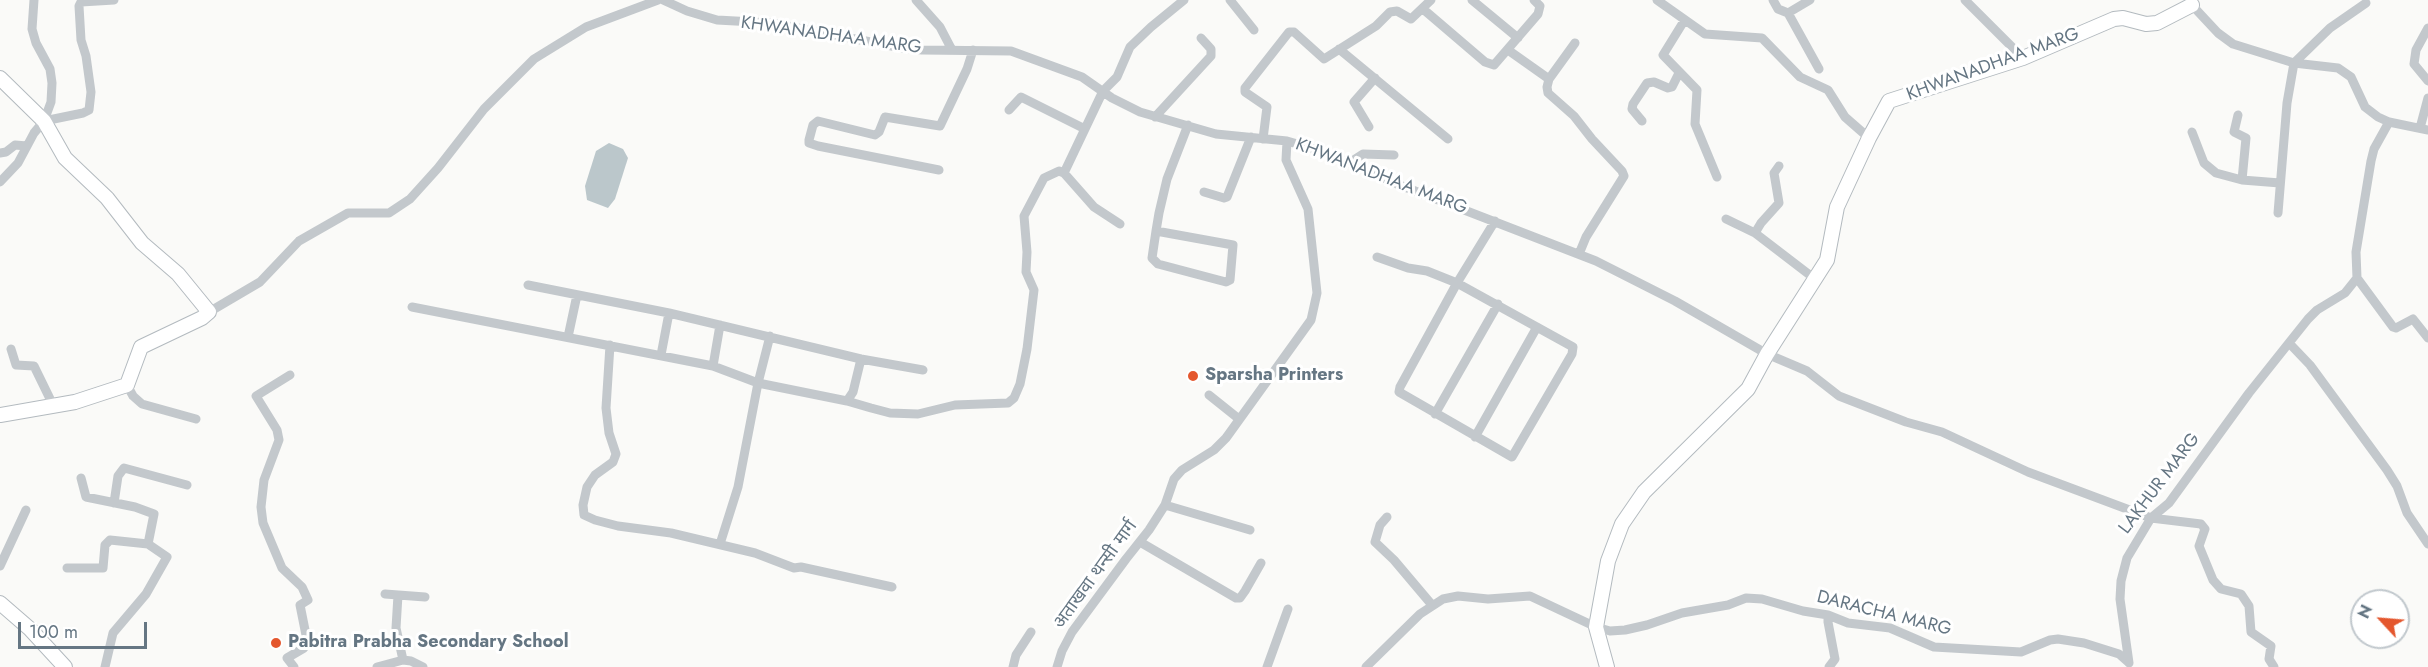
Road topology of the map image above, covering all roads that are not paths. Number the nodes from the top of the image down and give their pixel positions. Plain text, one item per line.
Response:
1 (34, 0) edge
2 (114, 0) edge
3 (660, 0) edge
4 (916, 0) edge
5 (1184, 0) edge
6 (1230, 0) edge
7 (1431, 0) edge
8 (1472, 0) edge
9 (1534, 0) edge
10 (1657, 0) edge
11 (1773, 0) edge
12 (1810, 0) edge
13 (1965, 0) edge
14 (2190, 2) edge
15 (2366, 3) dead end
16 (1423, 9) junction
17 (1788, 14) junction
18 (1684, 21) junction
19 (2428, 27) edge
20 (1254, 30) dead end
21 (1201, 38) dead end
22 (1518, 38) junction
23 (1575, 43) dead end
24 (1339, 49) junction
25 (952, 50) junction
26 (973, 50) junction
27 (1508, 50) junction
28 (2023, 58) junction
29 (2294, 63) junction
30 (1819, 69) dead end
31 (1678, 73) junction
32 (0, 78) edge
33 (1375, 78) junction
34 (1549, 79) junction
35 (2428, 81) edge
36 (1104, 91) junction
37 (2428, 98) edge
38 (1009, 110) dead end
39 (2238, 115) dead end
40 (1155, 117) junction
41 (44, 121) junction
42 (1642, 121) dead end
43 (2389, 123) junction
44 (1188, 125) junction
45 (1369, 127) dead end
46 (1085, 129) junction
47 (2424, 129) edge
48 (2192, 132) dead end
49 (1251, 137) junction
50 (1869, 138) junction
51 (1263, 139) junction
52 (1448, 139) dead end
53 (1287, 141) junction
54 (27, 146) junction
55 (0, 153) edge
56 (1394, 155) dead end
57 (1349, 163) junction
58 (1779, 166) dead end
59 (939, 170) dead end
60 (1064, 173) junction
61 (1718, 177) dead end
62 (2242, 180) junction
63 (0, 182) edge
64 (2280, 183) junction
65 (1204, 192) dead end
66 (2278, 213) dead end
67 (1726, 219) dead end
68 (1494, 221) junction
69 (1120, 224) dead end
70 (1156, 231) junction
71 (1755, 233) junction
72 (1580, 254) junction
73 (1377, 257) dead end
74 (2357, 278) junction
75 (1815, 279) junction
76 (1457, 283) junction
77 (528, 285) dead end
78 (577, 295) junction
79 (1498, 304) junction
80 (412, 307) dead end
81 (209, 312) junction
82 (669, 313) junction
83 (720, 325) junction
84 (1537, 327) junction
85 (770, 336) junction
86 (568, 337) junction
87 (2428, 338) edge
88 (2289, 343) junction
89 (610, 345) junction
90 (11, 349) dead end
91 (1767, 354) junction
92 (661, 355) junction
93 (861, 359) junction
94 (713, 366) junction
95 (923, 370) dead end
96 (290, 375) dead end
97 (758, 383) junction
98 (127, 384) junction
99 (1209, 395) dead end
100 (847, 401) junction
101 (54, 407) junction
102 (1436, 414) junction
103 (0, 415) edge
104 (196, 419) dead end
105 (1239, 419) junction
106 (1475, 437) junction
107 (81, 478) dead end
108 (188, 485) dead end
109 (114, 503) junction
110 (1165, 505) junction
111 (26, 510) dead end
112 (1387, 517) dead end
113 (2151, 518) junction
114 (1250, 530) dead end
115 (1140, 542) junction
116 (148, 544) junction
117 (720, 544) junction
118 (2428, 544) edge
119 (1262, 563) dead end
120 (0, 566) edge
121 (67, 568) dead end
122 (892, 587) dead end
123 (385, 594) dead end
124 (398, 595) junction
125 (426, 597) dead end
126 (0, 603) edge
127 (1432, 606) junction
128 (1288, 609) dead end
129 (1828, 615) junction
130 (1596, 627) junction
131 (1031, 632) dead end
132 (403, 660) junction
133 (2130, 664) edge
134 (65, 667) edge
135 (105, 667) edge
136 (294, 667) edge
137 (377, 667) edge
138 (423, 667) edge
139 (1012, 667) edge
140 (1058, 667) edge
141 (1268, 667) edge
142 (1366, 667) edge
143 (1607, 667) edge
144 (1829, 667) edge
145 (2274, 667) edge

1 - 41 street
2 - 41 street
3 - 25 street, KHWANADHAA MARG
3 - 81 street
4 - 25 street
5 - 36 street
6 - 20 street
7 - 16 street
8 - 22 street
9 - 22 street
10 - 18 street
11 - 17 street
12 - 17 street
13 - 28 street
14 - 28 street, KHWANADHAA MARG
14 - 29 street
15 - 29 street
16 - 24 street
16 - 27 street
17 - 30 street
18 - 31 street
18 - 50 street
19 - 35 street
21 - 40 street
22 - 27 street
23 - 34 street
24 - 33 street
24 - 51 street
25 - 26 street, KHWANADHAA MARG
26 - 36 street, KHWANADHAA MARG
26 - 59 street
27 - 34 street
28 - 50 street, KHWANADHAA MARG
29 - 43 street
29 - 64 street
31 - 42 street
31 - 61 street
32 - 41 street
33 - 45 street
33 - 52 street
34 - 72 street
36 - 40 street, KHWANADHAA MARG
36 - 46 street
37 - 47 street
38 - 46 street
39 - 62 street
40 - 44 street, KHWANADHAA MARG
41 - 54 street
41 - 81 street
43 - 47 street
43 - 74 street
44 - 49 street, KHWANADHAA MARG
44 - 70 street
46 - 60 street
48 - 62 street
49 - 51 street, KHWANADHAA MARG
49 - 65 street
50 - 75 street, KHWANADHAA MARG
51 - 53 street, KHWANADHAA MARG
53 - 57 street, KHWANADHAA MARG
53 - 105 street, अताखवा थन्सी मार्ग
54 - 55 street
54 - 63 street
56 - 57 street
57 - 68 street, KHWANADHAA MARG
58 - 71 street
60 - 69 street
60 - 100 street
62 - 64 street
64 - 66 street
67 - 71 street
68 - 72 street, KHWANADHAA MARG
68 - 76 street
70 - 70 street
71 - 75 street
72 - 91 street, KHWANADHAA MARG
73 - 76 street
74 - 87 street
74 - 88 street, LAKHUR MARG
75 - 91 street, KHWANADHAA MARG
76 - 79 street
76 - 102 street
77 - 78 street
78 - 82 street
78 - 86 street
79 - 84 street
79 - 102 street
80 - 86 street
81 - 98 street
82 - 83 street
82 - 92 street
83 - 85 street
83 - 94 street
84 - 106 street
84 - 106 street
85 - 93 street
85 - 97 street
86 - 89 street
88 - 113 street, LAKHUR MARG
88 - 118 street
89 - 92 street
89 - 117 street
90 - 101 street
91 - 113 street
91 - 130 street, KHWANADHAA MARG
92 - 94 street
93 - 95 street
93 - 100 street
94 - 97 street
96 - 136 street
97 - 100 street
97 - 117 street
98 - 101 street
98 - 104 street
99 - 105 street
101 - 103 street
102 - 106 street
105 - 110 street, अताखवा थन्सी मार्ग
107 - 109 street
108 - 109 street
109 - 116 street
110 - 114 street
110 - 115 street, अताखवा थन्सी मार्ग
111 - 120 street
112 - 127 street
113 - 133 street, LAKHUR MARG
113 - 145 street
115 - 119 street
115 - 140 street, अताखवा थन्सी मार्ग
116 - 121 street
116 - 135 street
117 - 122 street
123 - 124 street
124 - 125 street
124 - 132 street
126 - 134 street
127 - 130 street, DARACHA MARG
127 - 142 street, DARACHA MARG
128 - 141 street
129 - 130 street, DARACHA MARG
129 - 133 street, DARACHA MARG
129 - 144 street
130 - 143 street, KHWANADHAA MARG
131 - 139 street
132 - 137 street
132 - 138 street

